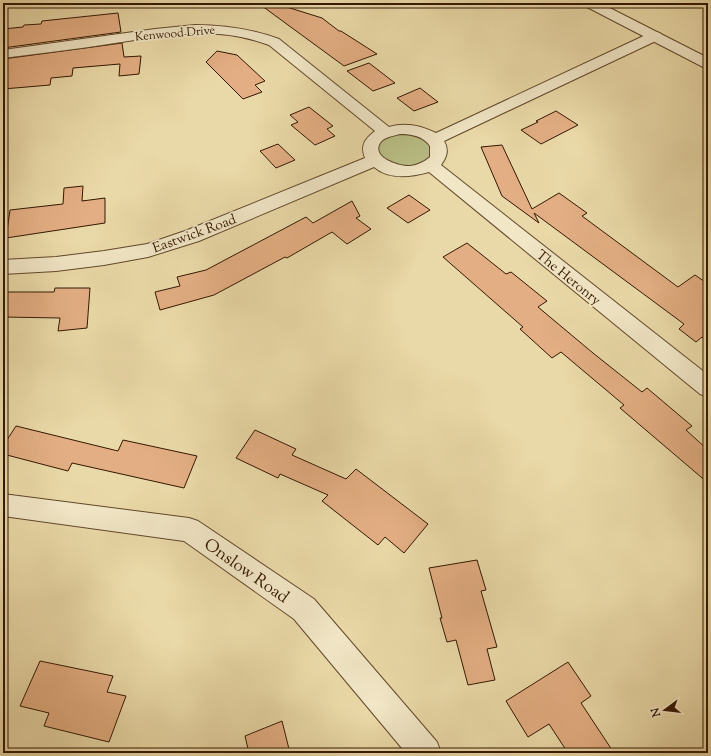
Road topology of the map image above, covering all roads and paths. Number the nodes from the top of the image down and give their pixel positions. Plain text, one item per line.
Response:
1 (590, 3) edge
2 (655, 36) junction
3 (3, 54) edge
4 (708, 64) edge
5 (386, 132) junction
6 (434, 140) junction
7 (375, 160) junction
8 (431, 165) junction
9 (3, 267) edge
10 (708, 388) edge
11 (3, 504) edge
12 (426, 753) edge

1 - 2 street
2 - 4 street
2 - 6 street
3 - 5 street, Kenwood Drive
5 - 6 street
5 - 7 street
6 - 8 street
7 - 8 street
7 - 9 street, Eastwick Road
8 - 10 street, The Heronry
11 - 12 street, Onslow Road

